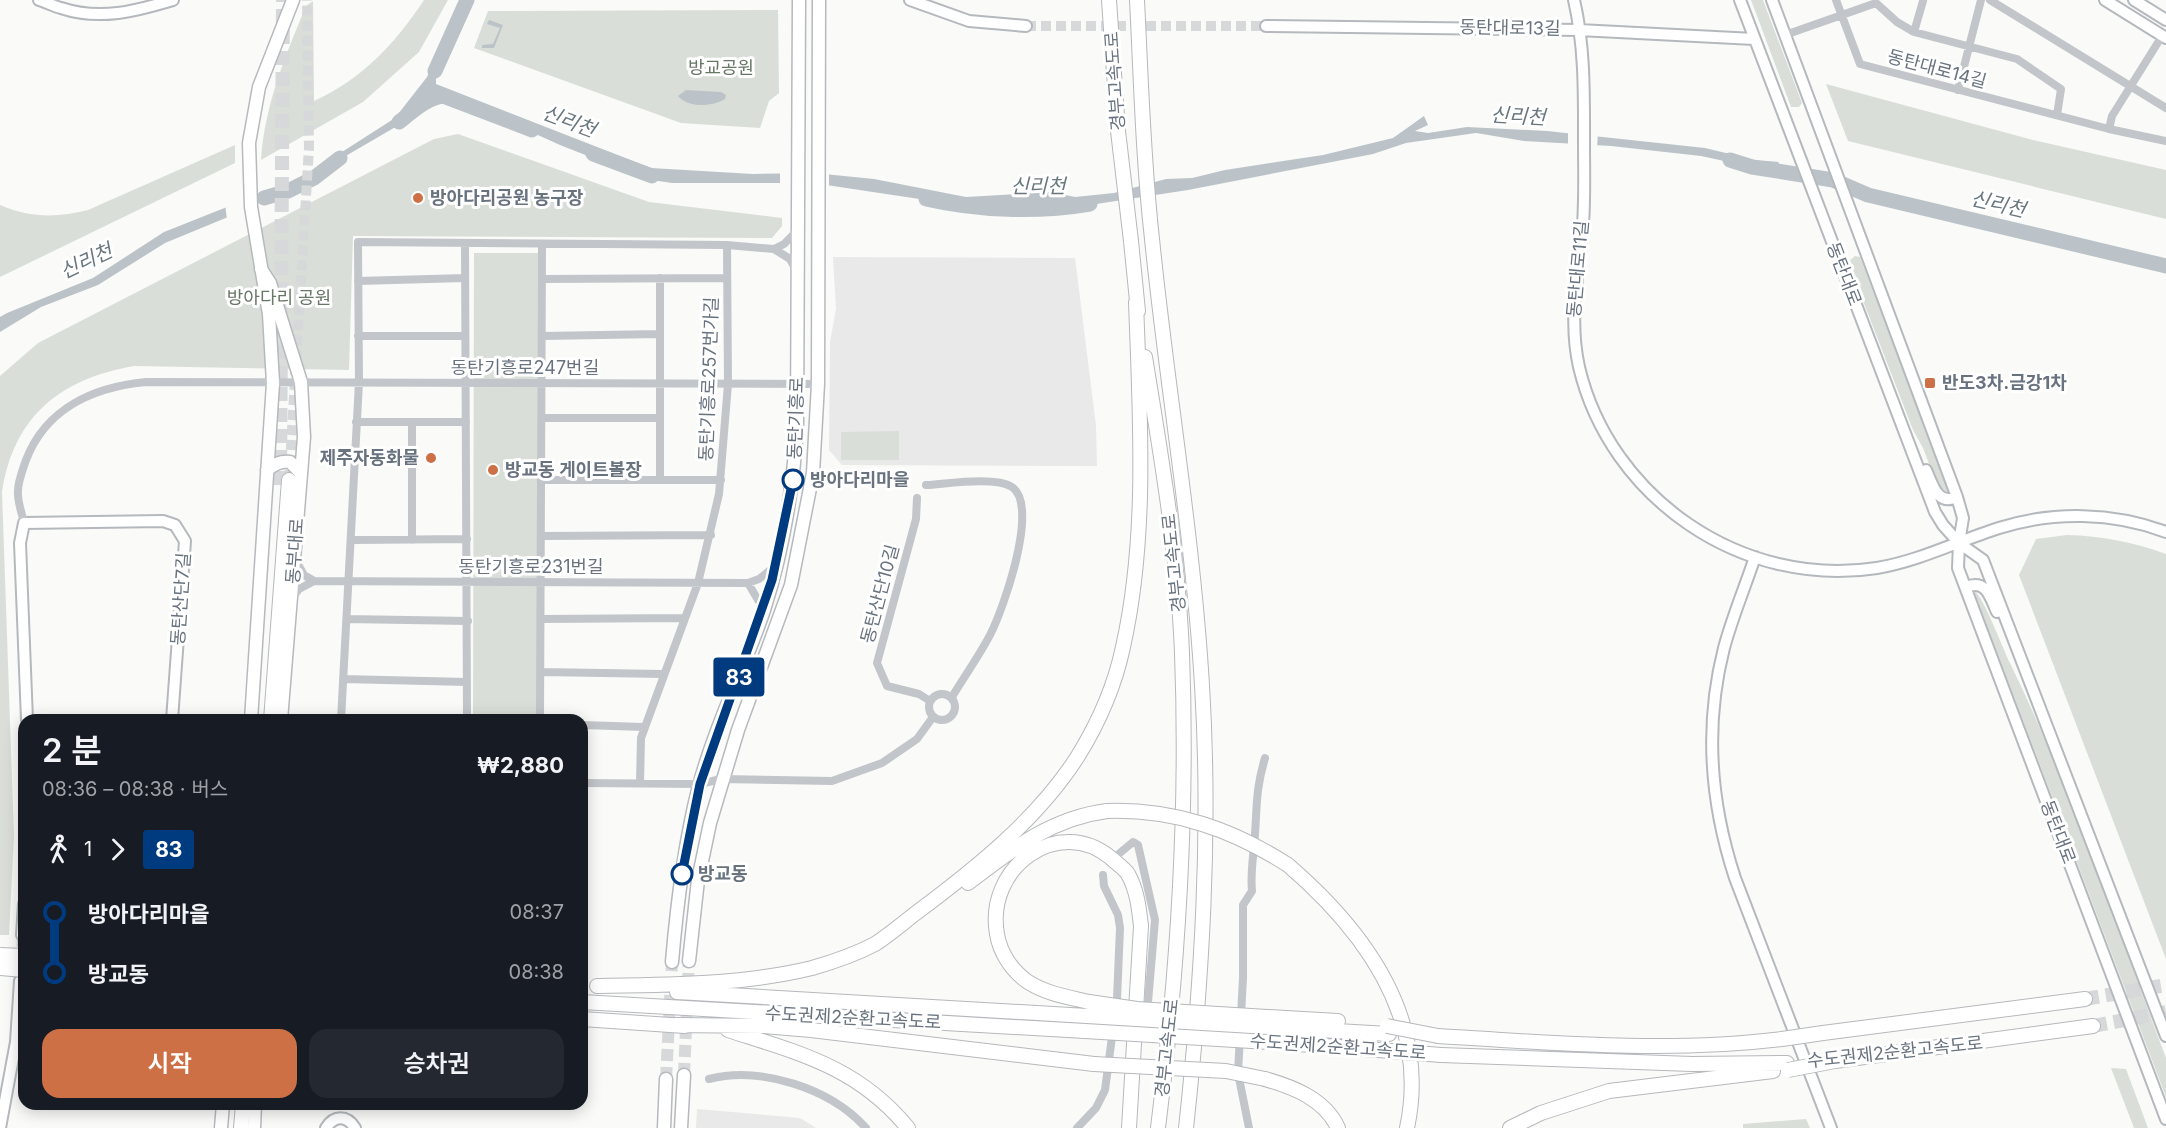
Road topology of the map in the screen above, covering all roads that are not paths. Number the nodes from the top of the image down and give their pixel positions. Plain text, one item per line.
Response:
1 (173, 0) edge
2 (293, 0) edge
3 (799, 0) edge
4 (819, 0) edge
5 (910, 0) edge
6 (1109, 0) edge
7 (1137, 0) edge
8 (1574, 0) edge
9 (1740, 0) edge
10 (1772, 0) edge
11 (1836, 0) edge
12 (1981, 0) edge
13 (1990, 0) edge
14 (2105, 0) edge
15 (2134, 0) edge
16 (43, 1) edge
17 (1923, 1) edge
18 (1876, 2) edge
19 (1842, 15) junction
20 (2166, 21) edge
21 (1266, 26) tunnel mouth
22 (1026, 27) tunnel mouth
23 (1579, 30) junction
24 (1914, 32) junction
25 (1785, 35) junction
26 (2164, 37) edge
27 (1754, 39) junction
28 (1969, 47) junction
29 (2129, 88) junction
30 (1958, 90) junction
31 (2166, 108) edge
32 (2057, 115) junction
33 (2109, 129) junction
34 (2166, 141) edge
35 (798, 222) junction
36 (465, 243) junction
37 (542, 244) junction
38 (726, 245) junction
39 (774, 249) junction
40 (261, 268) junction
41 (798, 273) junction
42 (465, 278) junction
43 (727, 278) junction
44 (542, 279) junction
45 (660, 279) junction
46 (358, 281) junction
47 (1137, 302) junction
48 (660, 334) junction
49 (358, 336) junction
50 (465, 336) junction
51 (542, 336) junction
52 (301, 382) junction
53 (359, 382) junction
54 (273, 383) junction
55 (466, 383) junction
56 (542, 383) junction
57 (660, 384) junction
58 (728, 384) junction
59 (818, 384) junction
60 (798, 385) junction
61 (542, 418) junction
62 (660, 418) junction
63 (356, 422) junction
64 (412, 422) junction
65 (466, 422) junction
66 (1914, 457) junction
67 (267, 470) junction
68 (290, 479) junction
69 (542, 480) junction
70 (660, 480) junction
71 (721, 480) junction
72 (926, 485) dead end
73 (1957, 497) junction
74 (917, 498) dead end
75 (24, 523) junction
76 (2166, 532) edge
77 (711, 535) junction
78 (542, 536) junction
79 (468, 539) junction
80 (351, 540) junction
81 (412, 540) junction
82 (1959, 543) junction
83 (294, 556) junction
84 (1755, 557) junction
85 (777, 564) junction
86 (314, 581) junction
87 (349, 581) junction
88 (468, 582) junction
89 (543, 582) junction
90 (698, 583) junction
91 (748, 583) junction
92 (1966, 587) junction
93 (291, 600) junction
94 (764, 610) junction
95 (684, 618) junction
96 (346, 619) junction
97 (542, 619) junction
98 (468, 621) junction
99 (2012, 634) junction
100 (541, 672) junction
101 (663, 674) junction
102 (343, 679) junction
103 (467, 681) junction
104 (952, 697) junction
105 (930, 701) junction
106 (27, 714) edge
107 (172, 714) edge
108 (251, 714) edge
109 (263, 714) edge
110 (272, 714) edge
111 (282, 714) edge
112 (341, 714) edge
113 (467, 714) edge
114 (540, 714) edge
115 (933, 717) junction
116 (588, 726) edge
117 (644, 727) junction
118 (1265, 758) dead end
119 (721, 779) junction
120 (588, 783) edge
121 (640, 783) junction
122 (700, 784) junction
123 (1115, 857) dead end
124 (1103, 875) dead end
125 (875, 944) junction
126 (0, 955) edge
127 (18, 956) edge
128 (689, 961) tunnel mouth
129 (672, 962) tunnel mouth
130 (0, 968) edge
131 (18, 974) edge
132 (588, 985) edge
133 (597, 986) junction
134 (2085, 999) tunnel mouth
135 (588, 1002) edge
136 (1148, 1002) dead end
137 (588, 1019) edge
138 (18, 1020) edge
139 (1285, 1023) junction
140 (675, 1025) junction
141 (2093, 1026) tunnel mouth
142 (2166, 1036) edge
143 (1195, 1050) junction
144 (1787, 1066) junction
145 (684, 1075) tunnel mouth
146 (666, 1079) tunnel mouth
147 (709, 1079) dead end
148 (222, 1110) edge
149 (234, 1110) edge
150 (242, 1110) edge
151 (255, 1110) edge
152 (2166, 1119) edge
153 (0, 1128) edge
154 (221, 1128) edge
155 (232, 1128) edge
156 (241, 1128) edge
157 (254, 1128) edge
158 (326, 1128) edge
159 (355, 1128) edge
160 (664, 1128) edge
161 (681, 1128) edge
162 (866, 1128) edge
163 (908, 1128) edge
164 (1077, 1128) edge
165 (1129, 1128) edge
166 (1158, 1128) edge
167 (1186, 1128) edge
168 (1194, 1128) edge
169 (1249, 1128) edge
170 (1338, 1128) edge
171 (1407, 1128) edge
172 (1510, 1128) edge
173 (1831, 1128) edge

1 - 16 street
2 - 40 main road
3 - 35 main road, 동탄기흥로
4 - 59 main road, 동탄기흥로
5 - 22 street
6 - 47 highway, 경부고속도로, bridge
7 - 143 highway, 경부고속도로
8 - 23 street
9 - 27 street, 동탄대로
10 - 25 street, 동탄대로
11 - 19 street, 동탄대로14길
12 - 28 street
13 - 29 street
14 - 26 street
15 - 20 street
17 - 24 street, 동탄대로14길
18 - 19 street, 동탄대로14길
18 - 24 street, 동탄대로14길
19 - 25 street, 동탄대로14길
19 - 30 street, 동탄대로14길
21 - 23 street, 동탄대로13길
23 - 27 street, 동탄대로13길
23 - 84 street, 동탄대로11길
24 - 28 street, 동탄대로14길
25 - 73 street, 동탄대로
26 - 29 street
27 - 66 street, 동탄대로
28 - 30 street
28 - 32 street, 동탄대로14길
29 - 31 street
29 - 33 street
30 - 32 street, 동탄대로14길
32 - 33 street, 동탄대로14길
33 - 34 street, 동탄대로14길
35 - 39 street
35 - 41 main road, 동탄기흥로
36 - 37 street
36 - 42 street
36 - 46 street
37 - 38 street
37 - 44 street
38 - 39 street
38 - 43 street, 동탄기흥로257번가길
39 - 41 street
40 - 52 main road, 동부대로
40 - 54 main road
41 - 60 main road, 동탄기흥로
42 - 46 street
42 - 50 street
43 - 45 street, 동탄기흥로257번가길
43 - 58 street, 동탄기흥로257번가길
44 - 45 street, 동탄기흥로257번가길
44 - 51 street
45 - 48 street
46 - 49 street
47 - 125 highway
47 - 166 highway, 경부고속도로
48 - 51 street
48 - 57 street
49 - 50 street
49 - 53 street
50 - 55 street
51 - 56 street
52 - 53 street, 동탄기흥로247번길
52 - 54 street, 동탄기흥로247번길
52 - 68 main road, 동부대로
53 - 55 street, 동탄기흥로247번길
53 - 63 street
54 - 67 main road
54 - 75 street, 동탄기흥로247번길
55 - 56 street, 동탄기흥로247번길
55 - 65 street
56 - 57 street, 동탄기흥로247번길
56 - 61 street
57 - 58 street, 동탄기흥로247번길
57 - 62 street
58 - 60 street, 동탄기흥로247번길
58 - 71 street, 동탄기흥로257번가길
59 - 60 street, 동탄기흥로247번길
59 - 119 main road, 동탄기흥로
60 - 85 main road, 동탄기흥로
61 - 62 street
61 - 69 street
62 - 70 street
63 - 64 street
63 - 80 street
64 - 65 street
64 - 81 street
65 - 79 street
66 - 73 street
66 - 82 street, 동탄대로
67 - 68 main road
67 - 108 main road
68 - 83 main road, 동부대로
68 - 109 highway, 동부대로
68 - 110 highway, 동부대로
69 - 70 street, 동탄기흥로257번가길
69 - 78 street
70 - 71 street, 동탄기흥로257번가길
71 - 77 street, 동탄기흥로257번가길
72 - 104 street
73 - 82 street, 동탄대로
74 - 105 street, 동탄산단10길
75 - 106 street
75 - 107 street, 동탄산단7길
76 - 82 street, 동탄대로11길
77 - 78 street
77 - 90 street, 동탄기흥로257번가길
78 - 89 street
79 - 81 street
79 - 88 street
80 - 81 street
80 - 87 street
82 - 84 street, 동탄대로11길
82 - 92 street, 동탄대로
82 - 99 street, 동탄대로
83 - 86 street
83 - 93 main road, 동부대로
84 - 173 street
85 - 91 street
85 - 94 main road, 동탄기흥로
86 - 87 street, 동탄기흥로231번길
86 - 93 street
87 - 88 street, 동탄기흥로231번길
87 - 96 street
88 - 89 street, 동탄기흥로231번길
88 - 98 street
89 - 90 street, 동탄기흥로231번길
89 - 97 street
90 - 91 street, 동탄기흥로231번길
90 - 95 street, 동탄기흥로257번가길
91 - 94 street
92 - 99 street
92 - 152 street, 동탄대로
93 - 111 main road, 동부대로
94 - 122 main road, 동탄기흥로
95 - 97 street
95 - 101 street, 동탄기흥로257번가길
96 - 98 street
96 - 102 street
97 - 100 street
98 - 103 street
99 - 142 street, 동탄대로
100 - 101 street
100 - 114 street
101 - 117 street, 동탄기흥로257번가길
102 - 103 street
102 - 112 street
103 - 113 street
104 - 105 street
104 - 115 street
105 - 115 street
115 - 119 street
116 - 117 street
117 - 121 street, 동탄기흥로257번가길
118 - 169 street
119 - 122 street
119 - 128 main road, 동탄기흥로
120 - 121 street
121 - 122 street
122 - 129 main road, 동탄기흥로
123 - 136 street
124 - 164 street
125 - 133 highway
125 - 171 highway, bridge
126 - 127 highway, bridge
130 - 131 highway, bridge
132 - 133 highway, 수도권제2순환고속도로
133 - 139 highway, 수도권제2순환고속도로, bridge
134 - 139 highway, 수도권제2순환고속도로, bridge
135 - 144 highway, 수도권제2순환고속도로, bridge
137 - 140 highway
138 - 153 street
139 - 165 highway, bridge
140 - 163 highway
140 - 170 highway, bridge
141 - 144 highway, 수도권제2순환고속도로, bridge
143 - 167 highway, 경부고속도로
143 - 168 highway
144 - 172 highway
145 - 161 main road
146 - 160 main road
147 - 162 street
148 - 154 main road
149 - 155 highway
150 - 156 highway
151 - 157 main road
158 - 159 street

